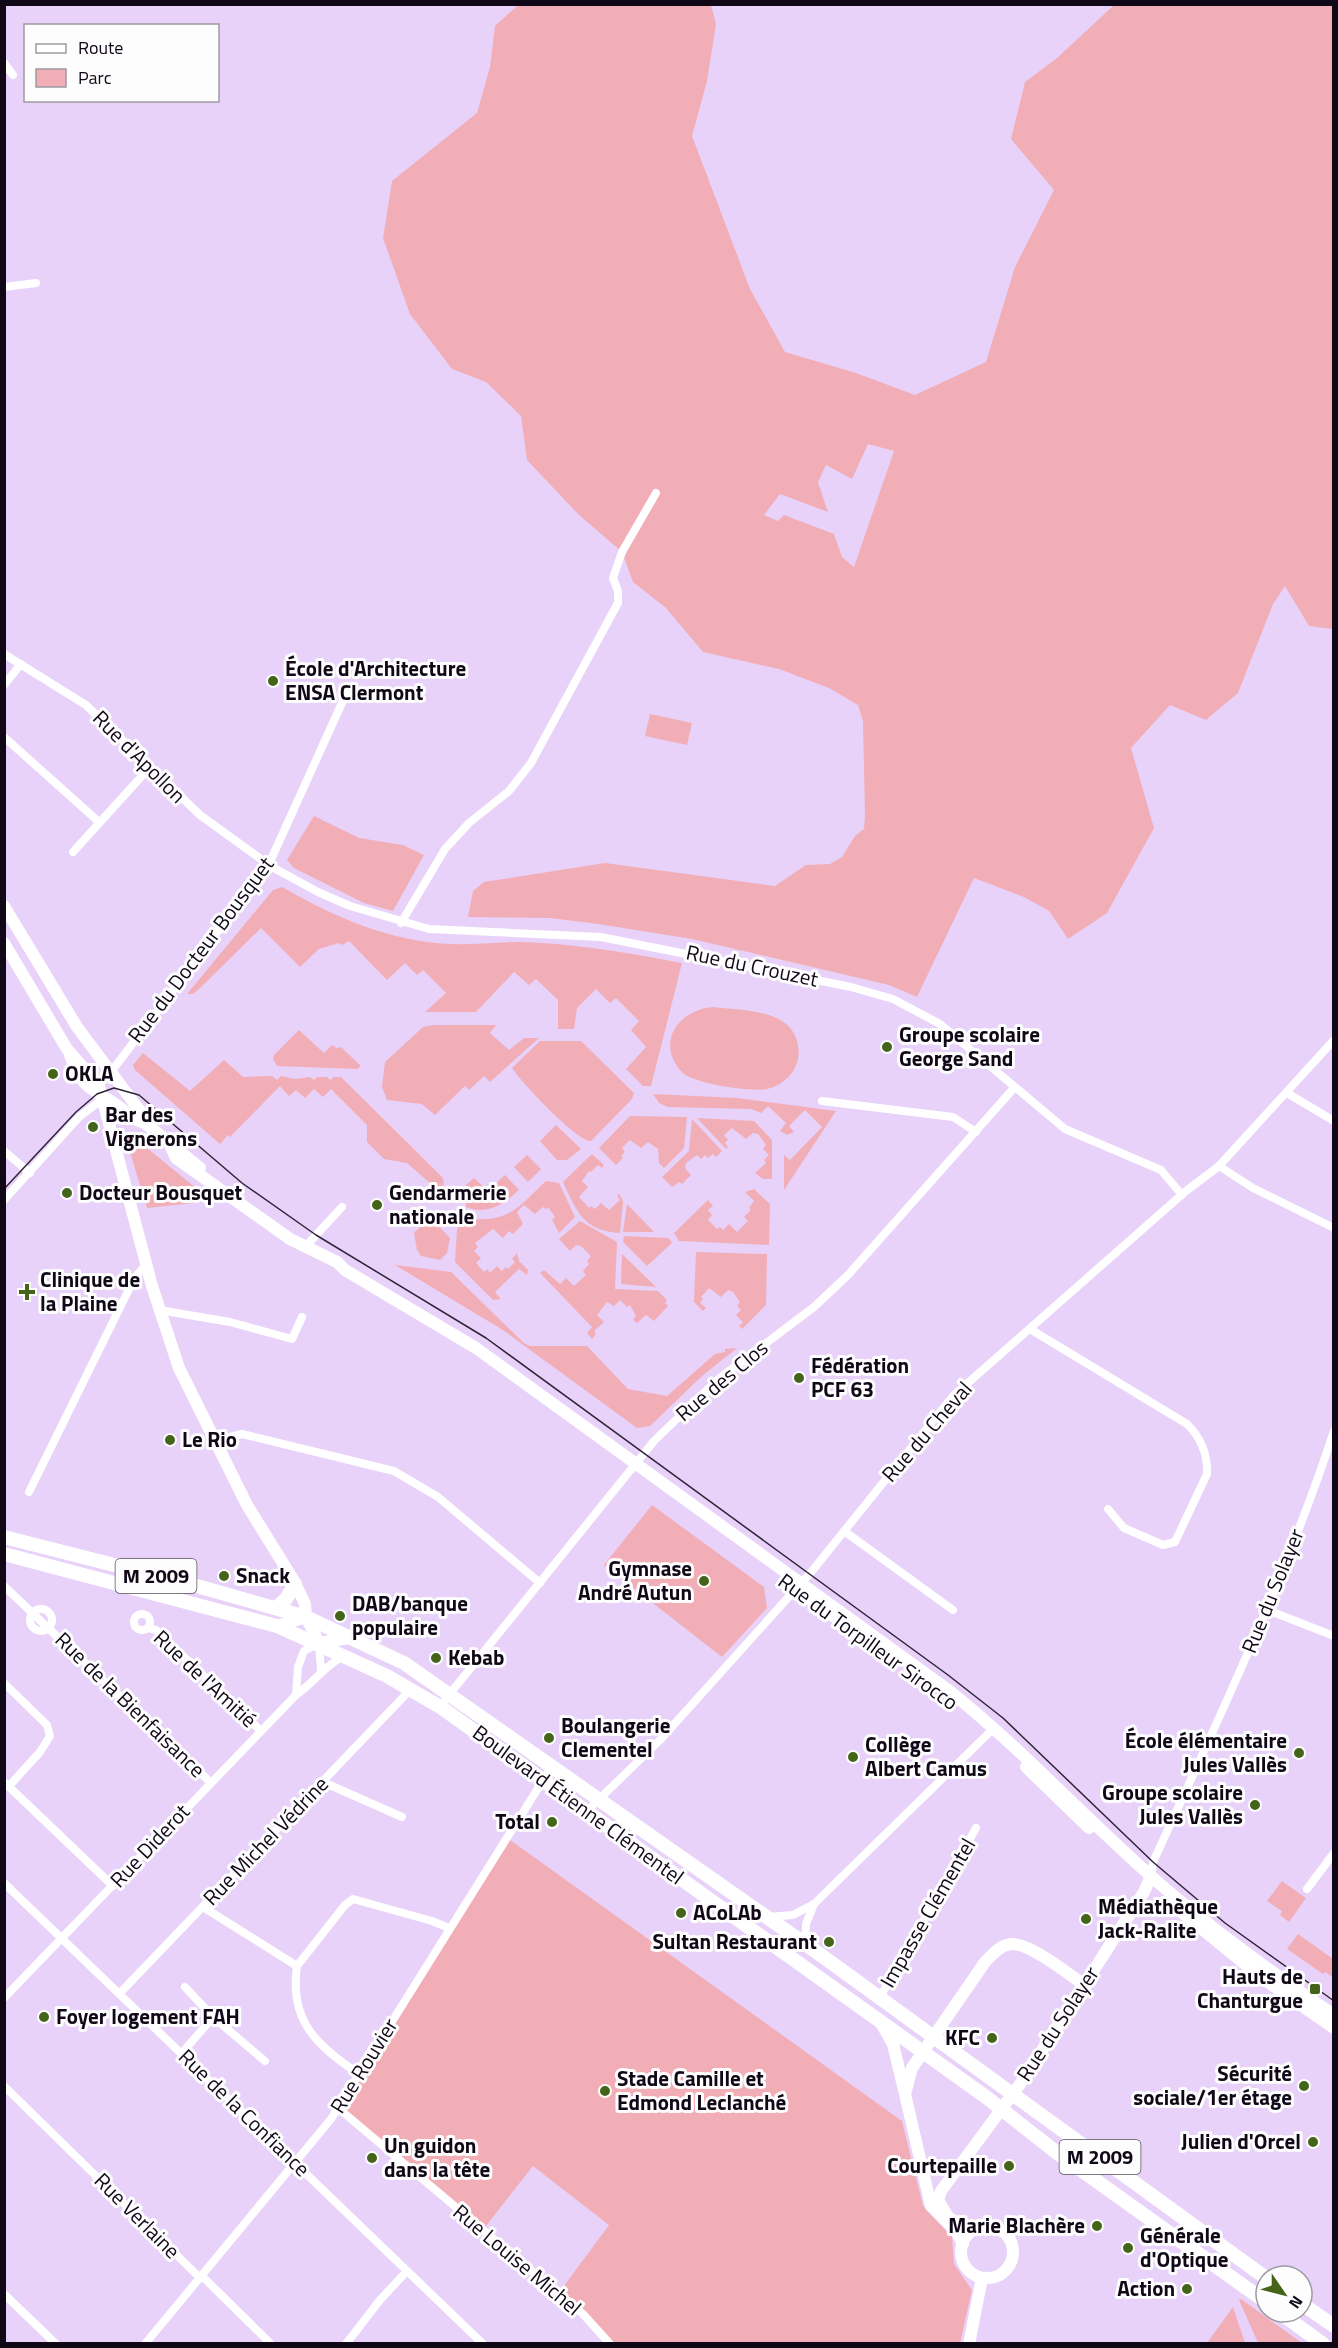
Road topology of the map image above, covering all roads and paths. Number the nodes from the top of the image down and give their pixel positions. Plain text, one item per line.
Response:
1 (4, 63) edge
2 (14, 75) dead end
3 (36, 283) dead end
4 (4, 288) edge
5 (656, 493) dead end
6 (4, 654) edge
7 (21, 664) junction
8 (4, 685) edge
9 (346, 694) dead end
10 (4, 738) edge
11 (150, 767) junction
12 (99, 822) junction
13 (73, 852) dead end
14 (269, 864) junction
15 (4, 906) edge
16 (401, 923) junction
17 (4, 943) edge
18 (1334, 1040) edge
19 (67, 1048) junction
20 (111, 1072) junction
21 (1014, 1088) junction
22 (1287, 1093) junction
23 (104, 1098) junction
24 (822, 1101) dead end
25 (132, 1120) junction
26 (1334, 1121) edge
27 (145, 1123) junction
28 (976, 1132) junction
29 (114, 1138) junction
30 (4, 1151) edge
31 (1219, 1166) junction
32 (30, 1173) junction
33 (1182, 1195) junction
34 (4, 1200) edge
35 (342, 1207) dead end
36 (1334, 1228) edge
37 (309, 1250) junction
38 (146, 1265) junction
39 (159, 1310) junction
40 (302, 1317) dead end
41 (1030, 1329) junction
42 (1334, 1431) edge
43 (213, 1441) junction
44 (634, 1468) junction
45 (29, 1492) dead end
46 (1108, 1509) dead end
47 (844, 1531) junction
48 (4, 1537) edge
49 (4, 1554) edge
50 (540, 1583) junction
51 (295, 1584) junction
52 (4, 1586) edge
53 (798, 1586) junction
54 (276, 1608) junction
55 (1265, 1609) junction
56 (953, 1610) dead end
57 (306, 1617) junction
58 (277, 1626) junction
59 (148, 1628) dead end
60 (1334, 1636) edge
61 (349, 1638) junction
62 (319, 1643) junction
63 (345, 1655) junction
64 (321, 1670) junction
65 (4, 1683) edge
66 (411, 1689) junction
67 (450, 1693) junction
68 (296, 1695) junction
69 (440, 1706) junction
70 (992, 1730) junction
71 (261, 1731) junction
72 (552, 1766) junction
73 (543, 1779) junction
74 (210, 1782) junction
75 (323, 1782) junction
76 (7, 1784) edge
77 (597, 1799) junction
78 (587, 1811) junction
79 (402, 1817) dead end
80 (976, 1828) dead end
81 (1334, 1853) edge
82 (1149, 1880) junction
83 (4, 1883) edge
84 (113, 1886) junction
85 (1307, 1889) dead end
86 (814, 1904) junction
87 (203, 1907) junction
88 (767, 1917) junction
89 (449, 1928) junction
90 (63, 1938) junction
91 (805, 1944) junction
92 (297, 1966) junction
93 (1084, 1985) junction
94 (185, 1987) dead end
95 (120, 1993) junction
96 (4, 1998) edge
97 (879, 1998) junction
98 (1334, 2014) edge
99 (213, 2018) junction
100 (881, 2024) junction
101 (1334, 2028) edge
102 (932, 2038) junction
103 (182, 2053) junction
104 (921, 2053) junction
105 (265, 2061) dead end
106 (359, 2074) junction
107 (4, 2086) edge
108 (905, 2094) junction
109 (1012, 2094) junction
110 (338, 2108) junction
111 (1000, 2109) junction
112 (295, 2162) junction
113 (922, 2167) junction
114 (945, 2184) junction
115 (971, 2231) junction
116 (963, 2244) junction
117 (1254, 2269) edge
118 (407, 2271) junction
119 (201, 2276) junction
120 (982, 2278) junction
121 (1254, 2293) edge
122 (4, 2294) edge
123 (1314, 2312) edge
124 (1297, 2324) edge
125 (1334, 2326) edge
126 (56, 2343) edge
127 (145, 2343) edge
128 (271, 2343) edge
129 (346, 2343) edge
130 (483, 2343) edge
131 (610, 2343) edge
132 (969, 2343) edge
133 (1323, 2343) edge

1 - 2 street
3 - 4 street
5 - 16 street
6 - 7 street, Rue d'Apollon
7 - 8 street
7 - 11 street, Rue d'Apollon
9 - 14 street, Rue du Docteur Bousquet
10 - 12 street
11 - 12 street
11 - 14 street, Rue d'Apollon
12 - 13 street
14 - 16 street, Rue du Crouzet
14 - 20 street, Rue du Docteur Bousquet
15 - 20 street, Rue du Torpilleur Sirocco
16 - 21 street, Rue du Crouzet
17 - 19 street
18 - 22 street, Rue du Cheval
19 - 20 street
19 - 23 street
20 - 23 street
20 - 27 street, Rue du Torpilleur Sirocco
21 - 28 street, Rue des Clos
21 - 33 street, Rue du Crouzet
22 - 26 street
22 - 31 street, Rue du Cheval
23 - 25 street, Rue du Torpilleur Sirocco
23 - 29 street
23 - 32 street
24 - 28 street
25 - 27 street, Rue du Torpilleur Sirocco
25 - 29 street
27 - 37 street, Rue du Torpilleur Sirocco
28 - 44 street, Rue des Clos
29 - 38 street
30 - 32 street
31 - 33 street, Rue du Cheval
31 - 36 street
32 - 34 street
33 - 41 street, Rue du Cheval
35 - 37 street
37 - 44 street, Rue du Torpilleur Sirocco
38 - 39 street
38 - 45 street
39 - 40 street
39 - 43 street
41 - 46 street
41 - 47 street, Rue du Cheval
42 - 55 street, Rue du Solayer
43 - 50 street
43 - 51 street
44 - 50 street, Rue des Clos
44 - 53 street, Rue du Torpilleur Sirocco
47 - 53 street, Rue du Cheval
47 - 56 street
48 - 54 main road, Boulevard Étienne Clémentel / M 2009
49 - 58 main road, Boulevard Étienne Clémentel / M 2009
50 - 67 street, Rue des Clos
51 - 54 main road
51 - 57 street
52 - 74 street, Rue de la Bienfaisance
53 - 70 street, Rue du Torpilleur Sirocco
53 - 77 street, Rue du Cheval
54 - 57 main road, Boulevard Étienne Clémentel / M 2009
55 - 60 street
55 - 82 street, Rue du Solayer
57 - 58 street
57 - 61 main road, Boulevard Étienne Clémentel / M 2009
57 - 62 street
58 - 62 main road, Boulevard Étienne Clémentel / M 2009
59 - 71 street, Rue de l'Amitié
61 - 62 street
61 - 67 main road, Boulevard Étienne Clémentel / M 2009
62 - 63 main road, Boulevard Étienne Clémentel / M 2009
62 - 64 street
62 - 68 street
63 - 64 street, Rue Diderot
63 - 66 main road, Boulevard Étienne Clémentel / M 2009
64 - 68 street, Rue Diderot
65 - 76 street
66 - 69 main road, Boulevard Étienne Clémentel / M 2009
66 - 75 street, Rue Michel Védrine
67 - 69 street, Rue des Clos
67 - 72 main road, Boulevard Étienne Clémentel / M 2009
68 - 71 street, Rue Diderot
69 - 73 main road, Boulevard Étienne Clémentel / M 2009
70 - 82 street, Rue du Torpilleur Sirocco
70 - 86 street
71 - 74 street, Rue Diderot
72 - 73 street, Rue Rouvier
72 - 77 main road, Boulevard Étienne Clémentel / M 2009
73 - 78 main road, Boulevard Étienne Clémentel / M 2009
73 - 89 street, Rue Rouvier
74 - 84 street, Rue Diderot
75 - 79 street
75 - 87 street, Rue Michel Védrine
76 - 84 street
77 - 78 street, Rue du Cheval
77 - 88 main road, Boulevard Étienne Clémentel / M 2009
78 - 100 main road, Boulevard Étienne Clémentel / M 2009
80 - 97 street, Impasse Clémentel
81 - 85 street
82 - 93 street, Rue du Solayer
82 - 98 street, Rue du Torpilleur Sirocco
82 - 101 street, Rue du Torpilleur Sirocco
83 - 90 street, Rue de la Confiance
84 - 90 street, Rue Diderot
86 - 88 street
86 - 91 street
87 - 92 street
87 - 95 street, Rue Michel Védrine
88 - 91 main road, Boulevard Étienne Clémentel / M 2009
89 - 92 street
89 - 106 street, Rue Rouvier
90 - 95 street, Rue de la Confiance
90 - 96 street, Rue Diderot
91 - 97 main road, Boulevard Étienne Clémentel / M 2009
92 - 106 street
93 - 102 street
93 - 109 street, Rue du Solayer
94 - 99 street
95 - 103 street, Rue de la Confiance
97 - 102 main road, Boulevard Étienne Clémentel / M 2009
99 - 103 street
99 - 105 street
100 - 104 main road, Boulevard Étienne Clémentel / M 2009
100 - 108 street
102 - 104 street
102 - 109 main road, Boulevard Étienne Clémentel / M 2009
103 - 112 street, Rue de la Confiance
104 - 108 street
104 - 111 main road, Boulevard Étienne Clémentel / M 2009
106 - 110 street, Rue Rouvier
107 - 119 street, Rue Verlaine
108 - 113 street
109 - 111 street, Rue du Solayer
109 - 117 main road, Boulevard Étienne Clémentel / M 2009
110 - 112 street, Rue Rouvier
110 - 131 street, Rue Louise Michel
111 - 114 street, Rue du Solayer
111 - 121 main road, Boulevard Étienne Clémentel / M 2009
112 - 118 street, Rue de la Confiance
112 - 119 street, Rue Rouvier
113 - 114 street
113 - 116 street
114 - 115 street
115 - 116 street
115 - 120 street
116 - 120 street
118 - 129 street
118 - 130 street, Rue de la Confiance
119 - 127 street, Rue Rouvier
119 - 128 street, Rue Verlaine
120 - 132 street
122 - 126 street
123 - 125 main road
124 - 133 main road

